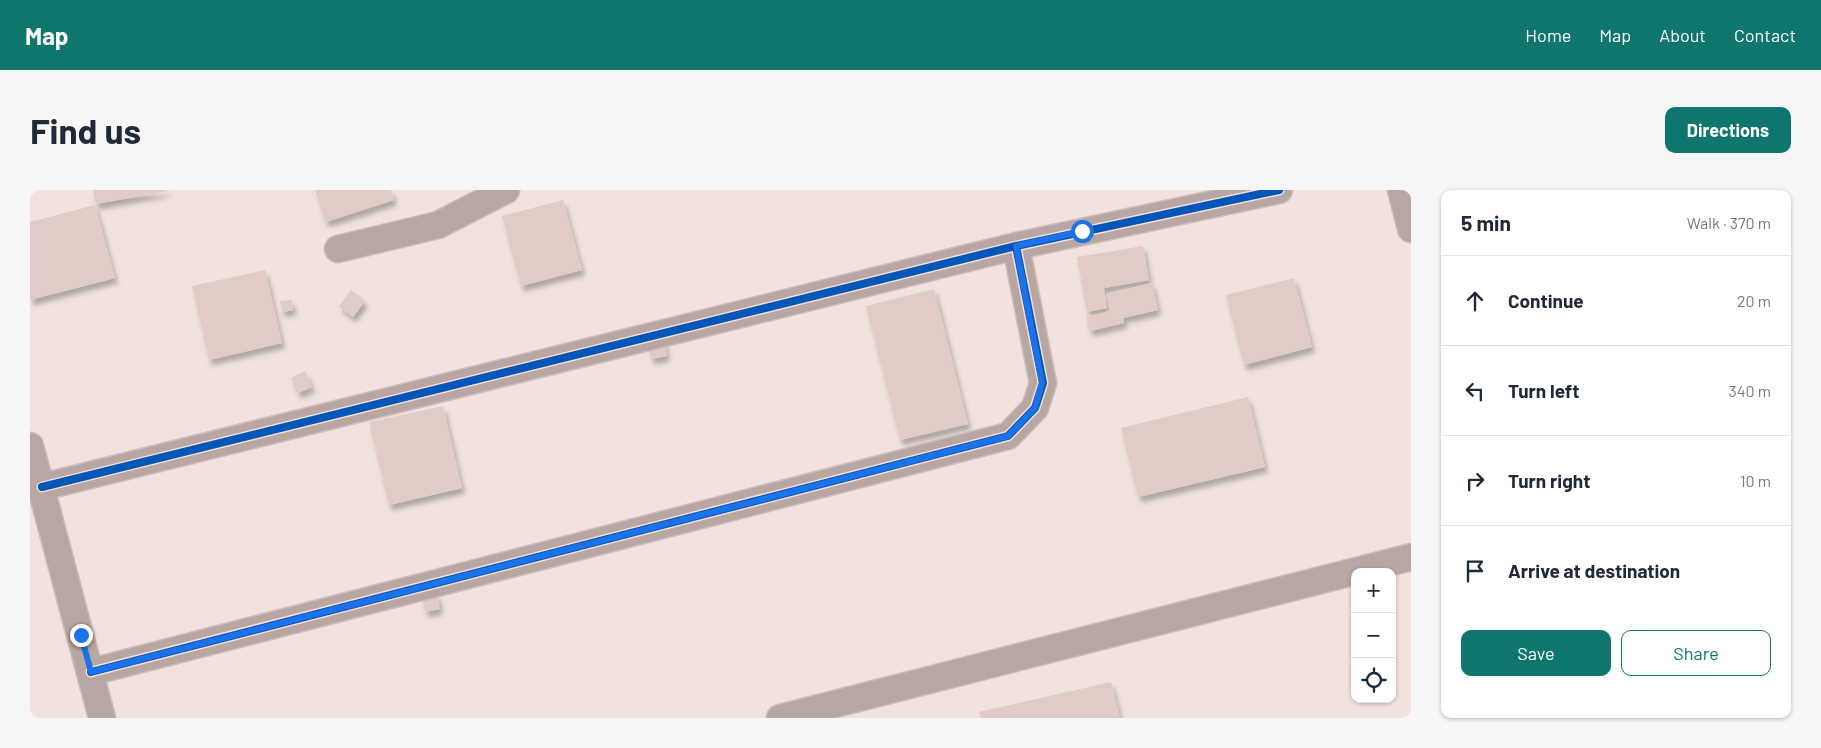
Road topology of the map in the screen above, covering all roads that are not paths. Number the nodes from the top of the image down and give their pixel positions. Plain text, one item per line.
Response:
1 (506, 190) edge
2 (1279, 190) edge
3 (1401, 190) edge
4 (1411, 229) edge
5 (1016, 246) junction
6 (338, 249) dead end
7 (30, 446) edge
8 (42, 487) junction
9 (1411, 557) edge
10 (91, 672) junction
11 (102, 718) edge
12 (780, 718) edge

1 - 6 street
2 - 5 street
3 - 4 street
5 - 8 street
5 - 10 street
7 - 8 street
8 - 10 street
9 - 12 street
10 - 11 street

